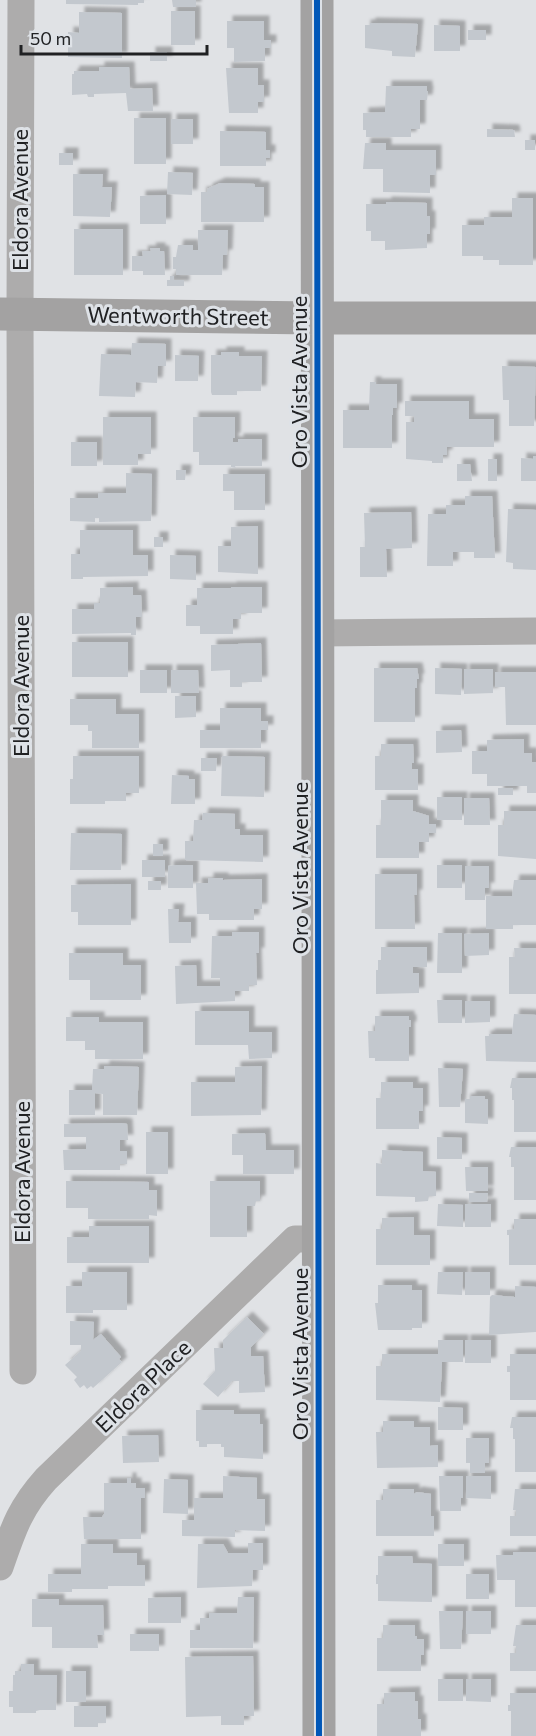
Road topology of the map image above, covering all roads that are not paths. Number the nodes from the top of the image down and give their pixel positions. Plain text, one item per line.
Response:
1 (21, 0) edge
2 (317, 0) edge
3 (10, 314) edge
4 (316, 318) junction
5 (536, 318) edge
6 (525, 631) edge
7 (317, 633) junction
8 (318, 1239) junction
9 (23, 1371) dead end
10 (0, 1567) edge
11 (319, 1736) edge

1 - 3 street, Eldora Avenue
2 - 4 street, Oro Vista Avenue
3 - 4 street, Wentworth Street
3 - 9 street, Eldora Avenue
4 - 5 street, Wentworth Street
4 - 7 street, Oro Vista Avenue
6 - 7 street
7 - 8 street, Oro Vista Avenue
8 - 10 street, Eldora Place
8 - 11 street, Oro Vista Avenue

